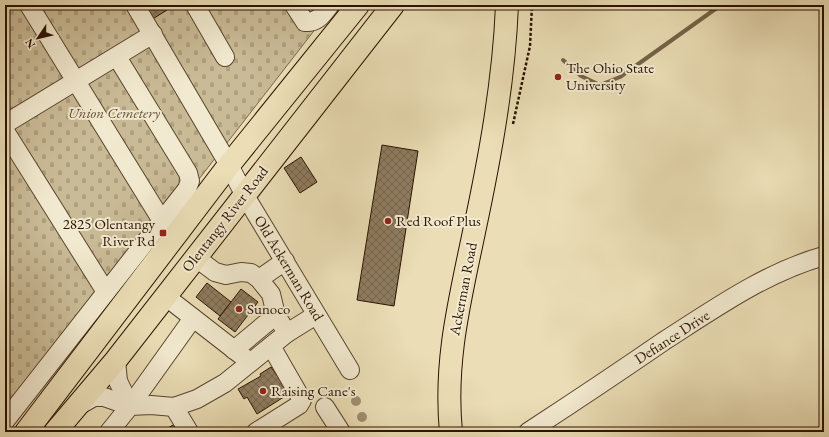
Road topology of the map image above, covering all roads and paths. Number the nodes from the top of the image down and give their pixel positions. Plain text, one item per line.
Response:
1 (29, 5) edge
2 (135, 5) edge
3 (195, 5) edge
4 (294, 5) edge
5 (330, 5) edge
6 (358, 5) edge
7 (393, 5) edge
8 (496, 5) edge
9 (507, 5) edge
10 (153, 34) junction
11 (506, 42) junction
12 (117, 57) junction
13 (225, 57) dead end
14 (75, 81) junction
15 (5, 124) edge
16 (5, 131) edge
17 (230, 165) junction
18 (244, 194) junction
19 (162, 221) junction
20 (824, 256) edge
21 (195, 257) junction
22 (285, 261) junction
23 (259, 280) junction
24 (106, 292) junction
25 (164, 296) junction
26 (276, 315) junction
27 (316, 315) junction
28 (193, 318) junction
29 (287, 333) junction
30 (268, 348) junction
31 (234, 350) junction
32 (116, 360) junction
33 (250, 362) junction
34 (350, 370) dead end
35 (130, 406) junction
36 (174, 407) junction
37 (325, 407) dead end
38 (74, 408) junction
39 (7, 410) edge
40 (117, 428) edge
41 (26, 432) edge
42 (55, 432) edge
43 (189, 432) edge
44 (249, 432) edge
45 (256, 432) edge
46 (341, 432) edge
47 (451, 432) edge
48 (528, 432) edge

1 - 14 street
2 - 10 street, Old Ackerman Road
3 - 13 street
4 - 5 street
6 - 17 main road, Olentangy River Road
7 - 18 main road, Olentangy River Road
8 - 11 main road
9 - 11 main road, Ackerman Road
10 - 12 street
10 - 17 street, Old Ackerman Road
11 - 47 main road, Ackerman Road
12 - 14 street
12 - 19 street
14 - 15 street
14 - 19 street
16 - 24 street
17 - 18 street, Old Ackerman Road
17 - 41 main road, Olentangy River Road
18 - 21 main road, Olentangy River Road
18 - 22 street, Old Ackerman Road
19 - 24 street
20 - 48 street, Defiance Drive
21 - 23 street
21 - 25 main road, Olentangy River Road
22 - 23 street
22 - 27 street, Old Ackerman Road
23 - 26 street
24 - 39 street
25 - 28 street
25 - 32 main road, Olentangy River Road
26 - 29 street
26 - 31 street
27 - 29 street
27 - 34 street, Old Ackerman Road
28 - 31 street
28 - 35 street
29 - 30 street
30 - 33 street
30 - 44 street
30 - 45 street
31 - 33 street
32 - 35 street
32 - 38 main road, Olentangy River Road
33 - 36 street
35 - 36 street
35 - 38 street
35 - 40 street
36 - 43 street
37 - 46 street
38 - 42 main road, Olentangy River Road

